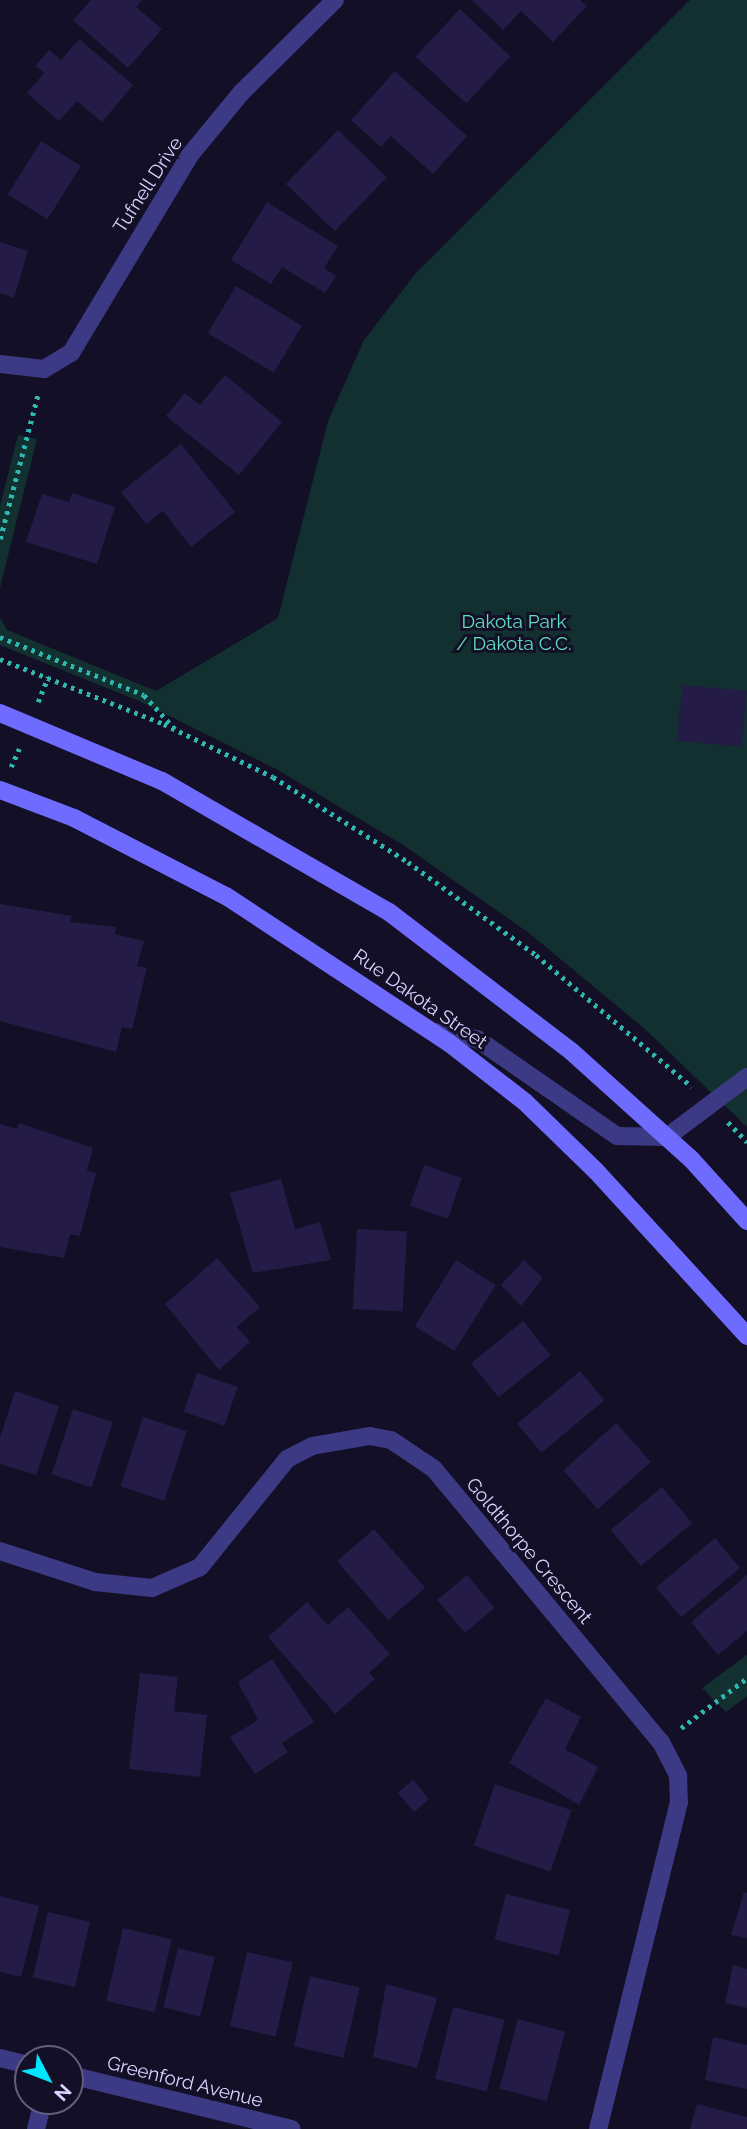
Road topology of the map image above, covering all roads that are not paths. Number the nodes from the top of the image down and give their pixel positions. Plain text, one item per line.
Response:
1 (335, 0) edge
2 (0, 364) edge
3 (0, 713) edge
4 (0, 790) edge
5 (434, 1032) junction
6 (747, 1077) edge
7 (667, 1137) junction
8 (747, 1221) edge
9 (747, 1336) edge
10 (0, 1551) edge
11 (84, 2078) edge
12 (291, 2129) edge
13 (598, 2129) edge

1 - 2 street, Tufnell Drive
3 - 7 main road
4 - 5 main road, Rue Dakota Street
5 - 7 street
5 - 9 main road, Rue Dakota Street
6 - 7 street
7 - 8 main road
10 - 13 street, Goldthorpe Crescent
11 - 12 street, Greenford Avenue

